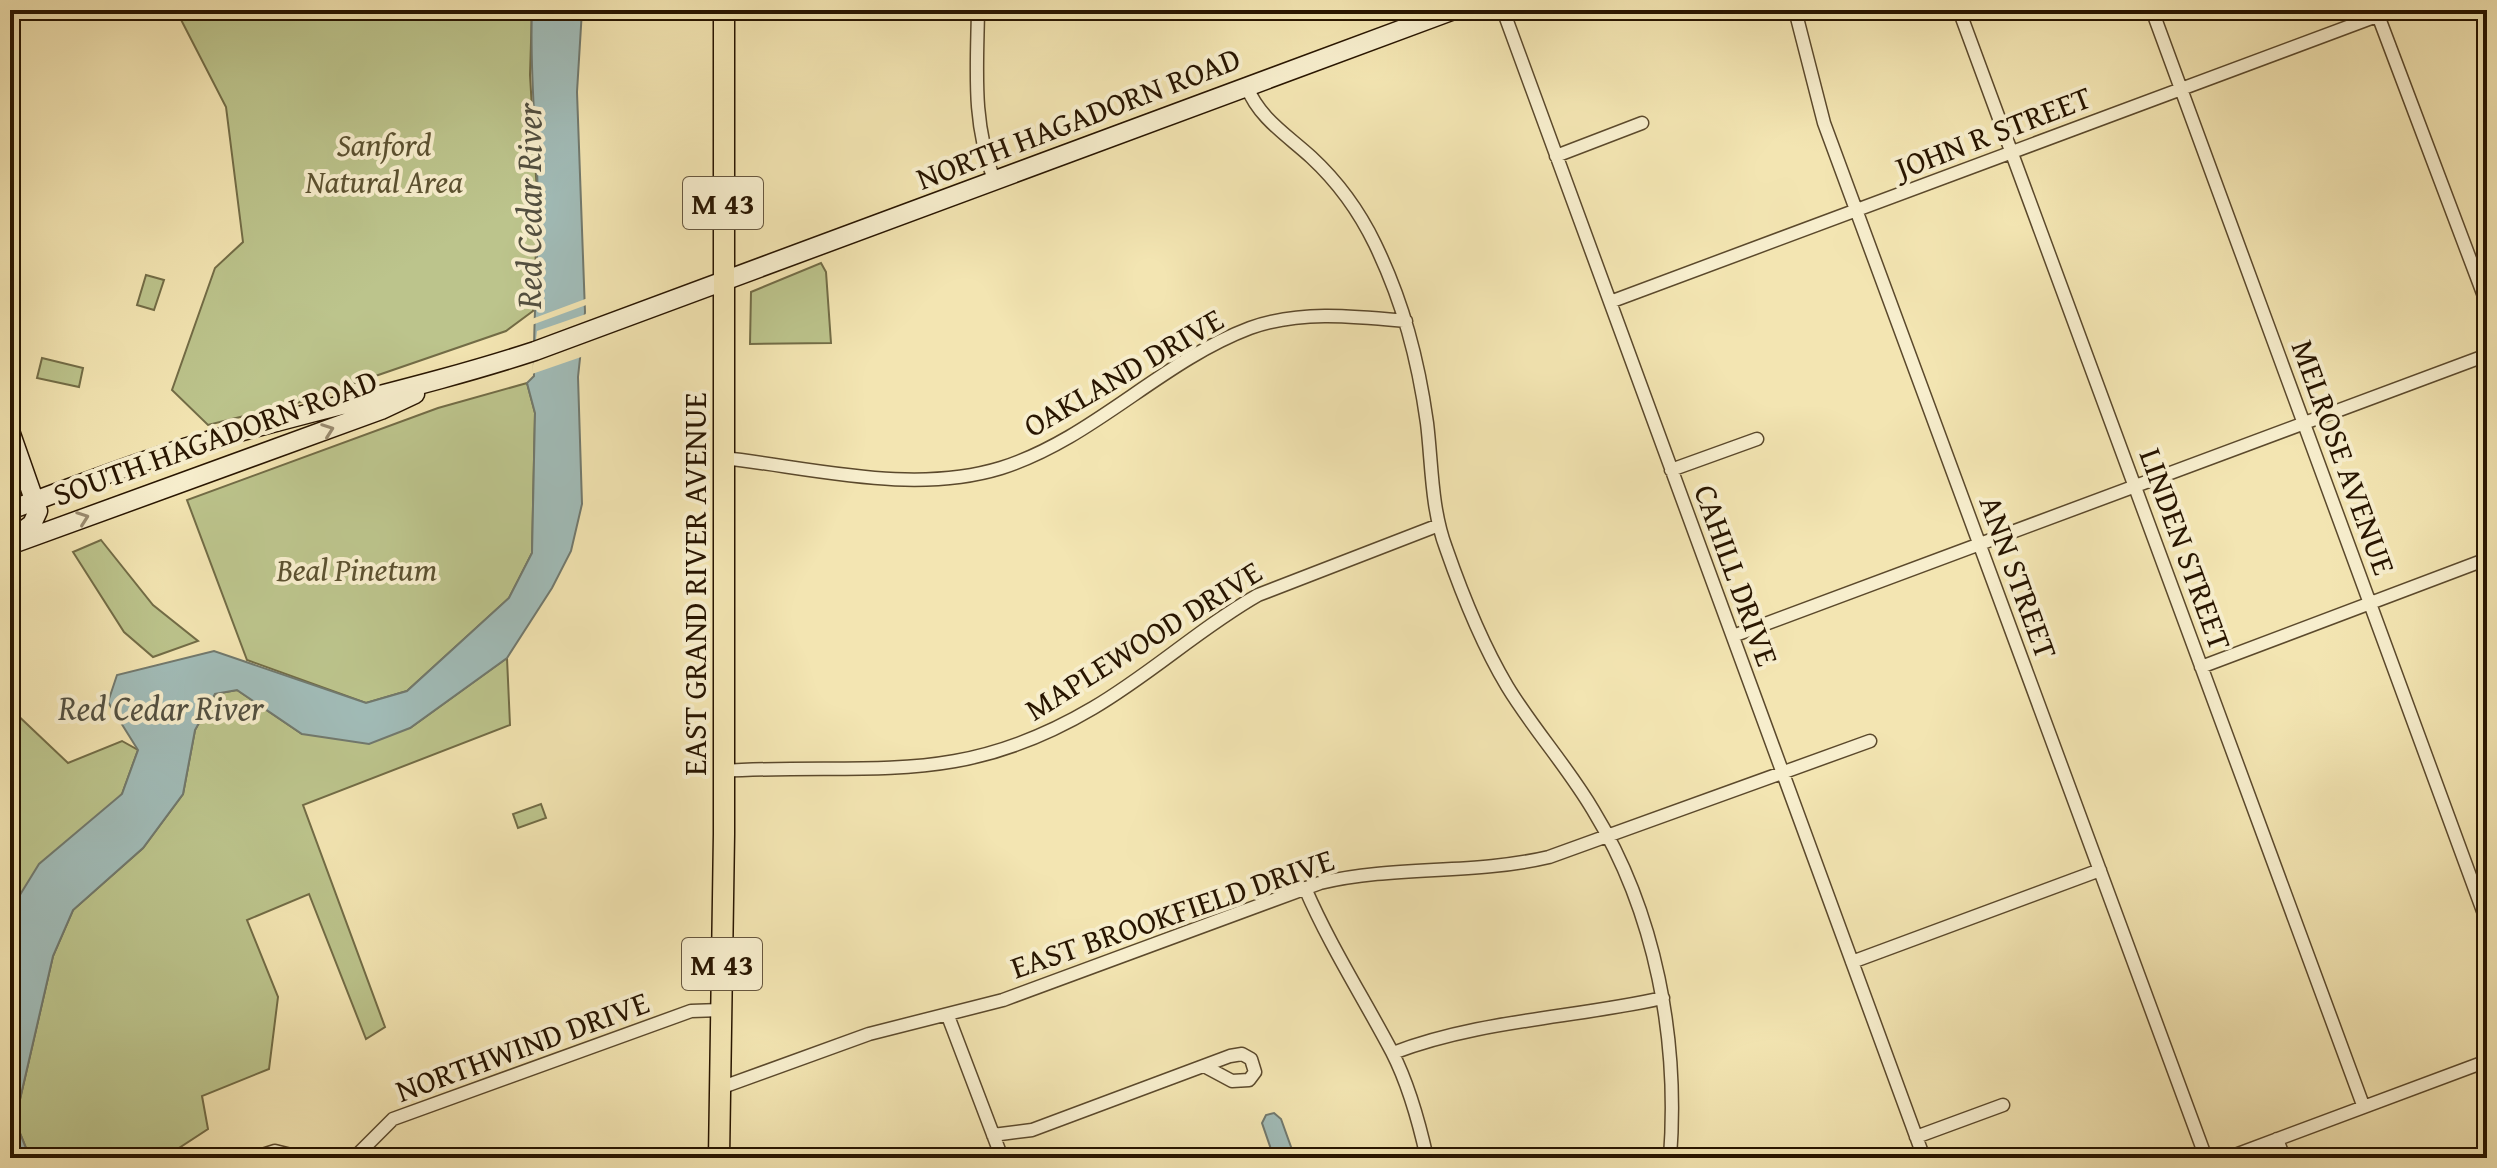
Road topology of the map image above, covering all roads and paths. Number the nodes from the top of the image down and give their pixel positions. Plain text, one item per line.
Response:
1 (724, 10) edge
2 (978, 10) edge
3 (1454, 10) edge
4 (1503, 10) edge
5 (1795, 10) edge
6 (1959, 10) edge
7 (2152, 10) edge
8 (2393, 10) edge
9 (2377, 13) edge
10 (1247, 87) junction
11 (2181, 90) junction
12 (1642, 123) dead end
13 (2012, 152) junction
14 (1556, 156) junction
15 (994, 180) junction
16 (1856, 211) junction
17 (724, 284) junction
18 (1610, 302) junction
19 (2487, 304) edge
20 (1406, 321) junction
21 (2487, 355) edge
22 (439, 382) junction
23 (2304, 424) junction
24 (10, 431) edge
25 (1757, 439) dead end
26 (724, 458) junction
27 (1671, 470) junction
28 (2135, 487) junction
29 (35, 501) junction
30 (10, 510) edge
31 (1439, 525) junction
32 (10, 542) edge
33 (1980, 545) junction
34 (2487, 559) edge
35 (2370, 603) junction
36 (1733, 636) junction
37 (2201, 667) junction
38 (1870, 741) dead end
39 (723, 771) junction
40 (1782, 773) junction
41 (1608, 837) junction
42 (2100, 870) junction
43 (1305, 888) junction
44 (2487, 922) edge
45 (1852, 962) junction
46 (1663, 998) junction
47 (721, 1010) junction
48 (948, 1016) junction
49 (1393, 1053) junction
50 (2487, 1061) edge
51 (1204, 1066) dead end
52 (720, 1088) junction
53 (2003, 1105) dead end
54 (2363, 1105) junction
55 (993, 1135) junction
56 (1916, 1137) junction
57 (2277, 1139) junction
58 (253, 1158) edge
59 (303, 1158) edge
60 (354, 1158) edge
61 (719, 1158) edge
62 (1002, 1158) edge
63 (1427, 1158) edge
64 (1670, 1158) edge
65 (1924, 1158) edge
66 (2206, 1158) edge
67 (2227, 1158) edge
68 (2284, 1158) edge

1 - 17 main road, EAST GRAND RIVER AVENUE / M 43
2 - 15 street
3 - 10 street, NORTH HAGADORN ROAD
4 - 14 street, CAHILL DRIVE
5 - 16 street, ANN STREET
6 - 13 street, LINDEN STREET
7 - 11 street, MELROSE AVENUE
8 - 9 street, JOHN R STREET
9 - 11 street, JOHN R STREET
9 - 19 street
10 - 15 street, NORTH HAGADORN ROAD
10 - 20 street
11 - 13 street, JOHN R STREET
11 - 23 street, MELROSE AVENUE
12 - 14 street
13 - 16 street, JOHN R STREET
13 - 28 street, LINDEN STREET
14 - 18 street, CAHILL DRIVE
15 - 17 street, NORTH HAGADORN ROAD
16 - 18 street, JOHN R STREET
16 - 33 street, ANN STREET
17 - 22 street, SOUTH HAGADORN ROAD
17 - 26 main road, EAST GRAND RIVER AVENUE / M 43
18 - 27 street, CAHILL DRIVE
20 - 26 street, OAKLAND DRIVE
20 - 31 street
21 - 23 street
22 - 29 street, SOUTH HAGADORN ROAD
32 -> 22 street, SOUTH HAGADORN ROAD
23 - 28 street
23 - 35 street, MELROSE AVENUE
24 - 29 street
25 - 27 street
26 - 39 main road, EAST GRAND RIVER AVENUE / M 43
27 - 36 street, CAHILL DRIVE
28 - 33 street
28 - 37 street, LINDEN STREET
29 - 30 street, SOUTH HAGADORN ROAD
29 - 32 street
31 - 39 street, MAPLEWOOD DRIVE
31 - 41 street
33 - 36 street
33 - 42 street, ANN STREET
34 - 35 street
35 - 37 street
35 - 44 street, MELROSE AVENUE
36 - 40 street, CAHILL DRIVE
37 - 54 street, LINDEN STREET
38 - 40 street, EAST BROOKFIELD DRIVE
39 - 47 main road, EAST GRAND RIVER AVENUE / M 43
40 - 41 street, EAST BROOKFIELD DRIVE
40 - 45 street, CAHILL DRIVE
41 - 43 street, EAST BROOKFIELD DRIVE
41 - 46 street
42 - 45 street
42 - 66 street, ANN STREET
43 - 48 street, EAST BROOKFIELD DRIVE
43 - 49 street
45 - 56 street, CAHILL DRIVE
46 - 49 street
46 - 64 street
47 - 52 main road, EAST GRAND RIVER AVENUE / M 43
47 - 60 street, NORTHWIND DRIVE
48 - 52 street, EAST BROOKFIELD DRIVE
48 - 55 street
49 - 63 street
50 - 54 street
51 - 55 street
52 - 61 main road, EAST GRAND RIVER AVENUE / M 43
53 - 56 street
54 - 57 street
55 - 62 street
56 - 65 street, CAHILL DRIVE
57 - 67 street
57 - 68 street
58 - 59 street

